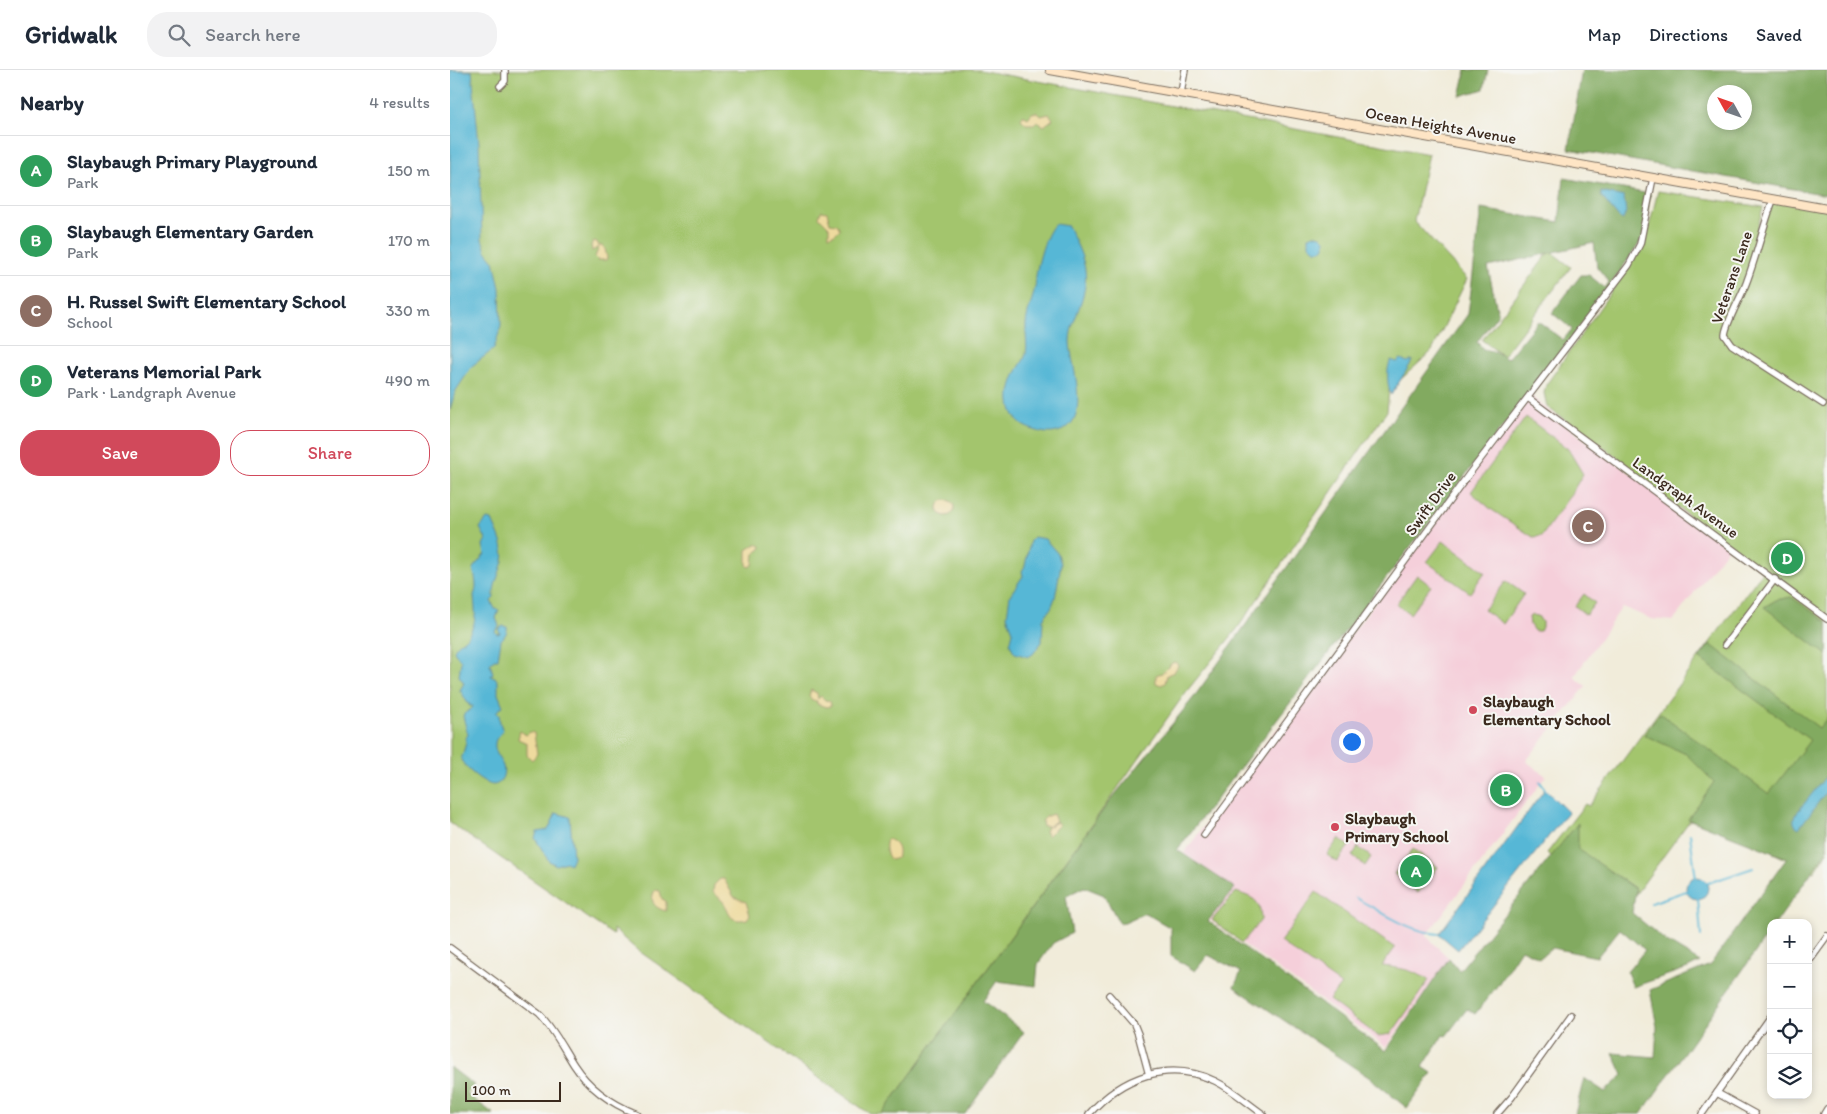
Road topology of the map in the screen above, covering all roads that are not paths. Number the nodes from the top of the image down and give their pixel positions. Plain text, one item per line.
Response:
1 (505, 70) edge
2 (1050, 70) edge
3 (1185, 70) edge
4 (500, 86) dead end
5 (1181, 93) junction
6 (1653, 178) junction
7 (1773, 200) junction
8 (1827, 209) edge
9 (1528, 398) junction
10 (1823, 404) dead end
11 (1775, 580) junction
12 (1827, 619) edge
13 (1725, 645) dead end
14 (1204, 835) dead end
15 (1827, 936) edge
16 (450, 948) edge
17 (1812, 957) edge
18 (1109, 995) dead end
19 (1571, 1016) dead end
20 (1767, 1022) edge
21 (1149, 1075) junction
22 (1717, 1093) junction
23 (1827, 1109) edge
24 (637, 1114) edge
25 (1090, 1114) edge
26 (1263, 1114) edge
27 (1497, 1114) edge
28 (1702, 1114) edge
29 (1755, 1114) edge
30 (1824, 1114) edge

1 - 4 street
2 - 5 main road, Ocean Heights Avenue
3 - 5 street
5 - 6 main road, Ocean Heights Avenue
6 - 7 main road, Ocean Heights Avenue
6 - 9 street, Swift Drive
7 - 8 main road, Ocean Heights Avenue
7 - 10 street, Veterans Lane
9 - 11 street, Landgraph Avenue
9 - 14 street, Swift Drive
11 - 12 street, Landgraph Avenue
11 - 13 street
15 - 17 street
16 - 24 street
18 - 21 street
19 - 27 street
20 - 22 street
21 - 25 street
21 - 26 street
22 - 28 street
22 - 29 street
23 - 30 street

